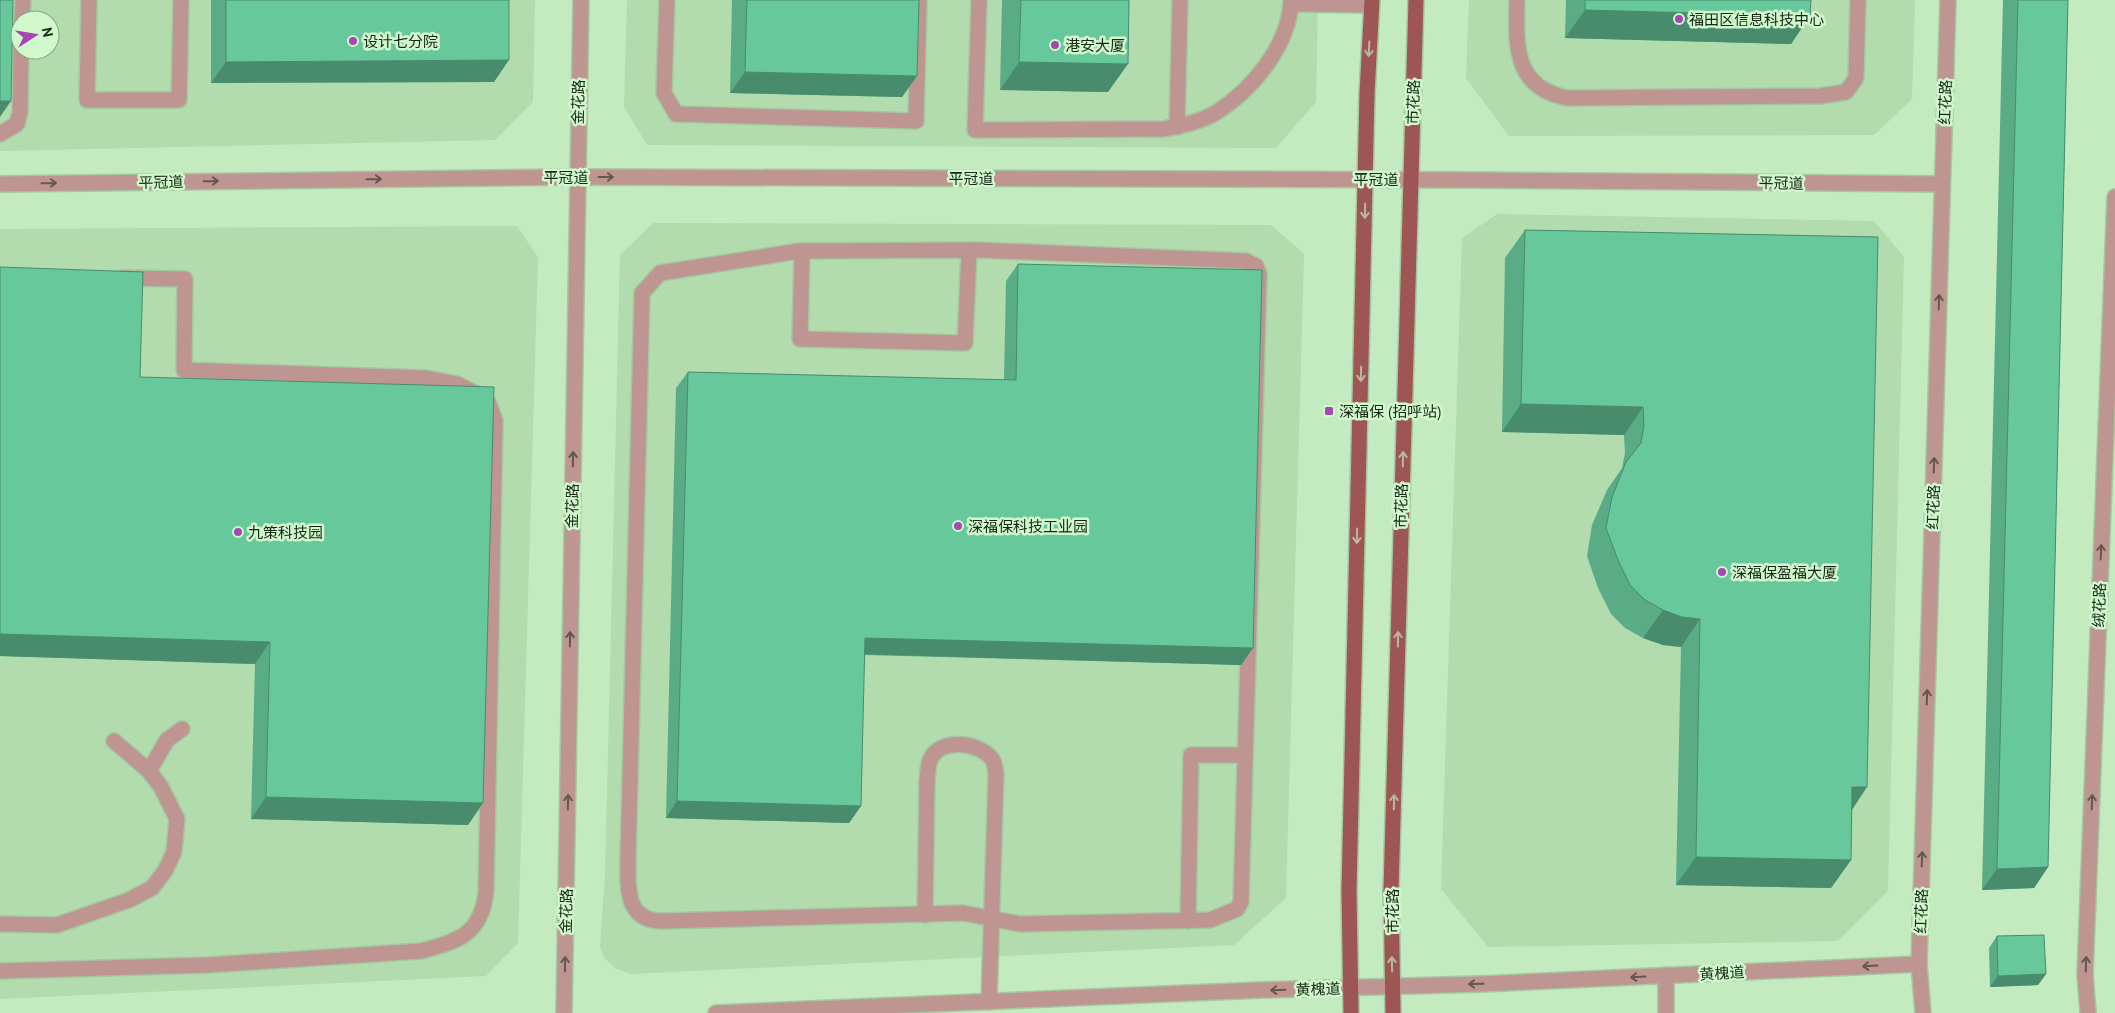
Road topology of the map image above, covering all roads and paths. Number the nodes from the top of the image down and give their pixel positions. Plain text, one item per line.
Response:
1 (89, 0) edge
2 (181, 0) edge
3 (581, 0) edge
4 (667, 0) edge
5 (920, 0) edge
6 (979, 0) edge
7 (1180, 0) edge
8 (1416, 0) edge
9 (1517, 0) edge
10 (1858, 0) edge
11 (1948, 0) edge
12 (1291, 2) edge
13 (1372, 3) edge
14 (22, 60) edge
15 (1177, 127) junction
16 (0, 134) edge
17 (577, 177) junction
18 (1410, 179) junction
19 (1366, 180) junction
20 (0, 184) edge
21 (1942, 184) junction
22 (2115, 197) edge
23 (802, 251) junction
24 (969, 251) junction
25 (107, 277) edge
26 (2108, 578) edge
27 (182, 729) dead end
28 (114, 741) dead end
29 (1244, 755) junction
30 (150, 771) junction
31 (925, 915) junction
32 (993, 921) junction
33 (1188, 921) junction
34 (0, 924) edge
35 (1919, 964) junction
36 (0, 971) edge
37 (1666, 975) junction
38 (1392, 986) junction
39 (1350, 988) junction
40 (989, 1002) junction
41 (564, 1013) edge
42 (716, 1013) edge
43 (1351, 1013) edge
44 (1393, 1013) edge
45 (1666, 1013) edge
46 (1923, 1013) edge
47 (2088, 1013) edge

1 - 2 street
3 - 17 street, 金花路
4 - 5 street
6 - 15 street
7 - 15 street
8 - 18 main road, 市花路
9 - 10 street
11 - 21 street, 红花路
12 - 13 street
12 - 15 street
13 -> 19 main road
14 - 16 street
17 -> 19 street, 平冠道
20 -> 17 street, 平冠道
41 -> 17 street, 金花路
18 - 19 street, 平冠道
18 - 21 street, 平冠道
38 -> 18 main road, 市花路
19 -> 39 main road
35 -> 21 street, 红花路
26 -> 22 street, 绒花路
23 - 24 street
23 - 24 street
23 - 31 street
24 - 29 street
25 - 36 street
47 -> 26 street, 绒花路
27 - 30 street
28 - 30 street
29 - 33 street
29 - 33 street
30 - 34 street
31 - 32 street
31 - 32 street
32 - 33 street
32 - 40 street
35 -> 37 street, 黄槐道
35 - 46 street, 红花路
37 -> 38 street, 黄槐道
37 - 45 street
38 - 39 street, 黄槐道
38 - 44 main road, 市花路
39 -> 40 street, 黄槐道
39 - 43 main road
40 - 42 street, 黄槐道

